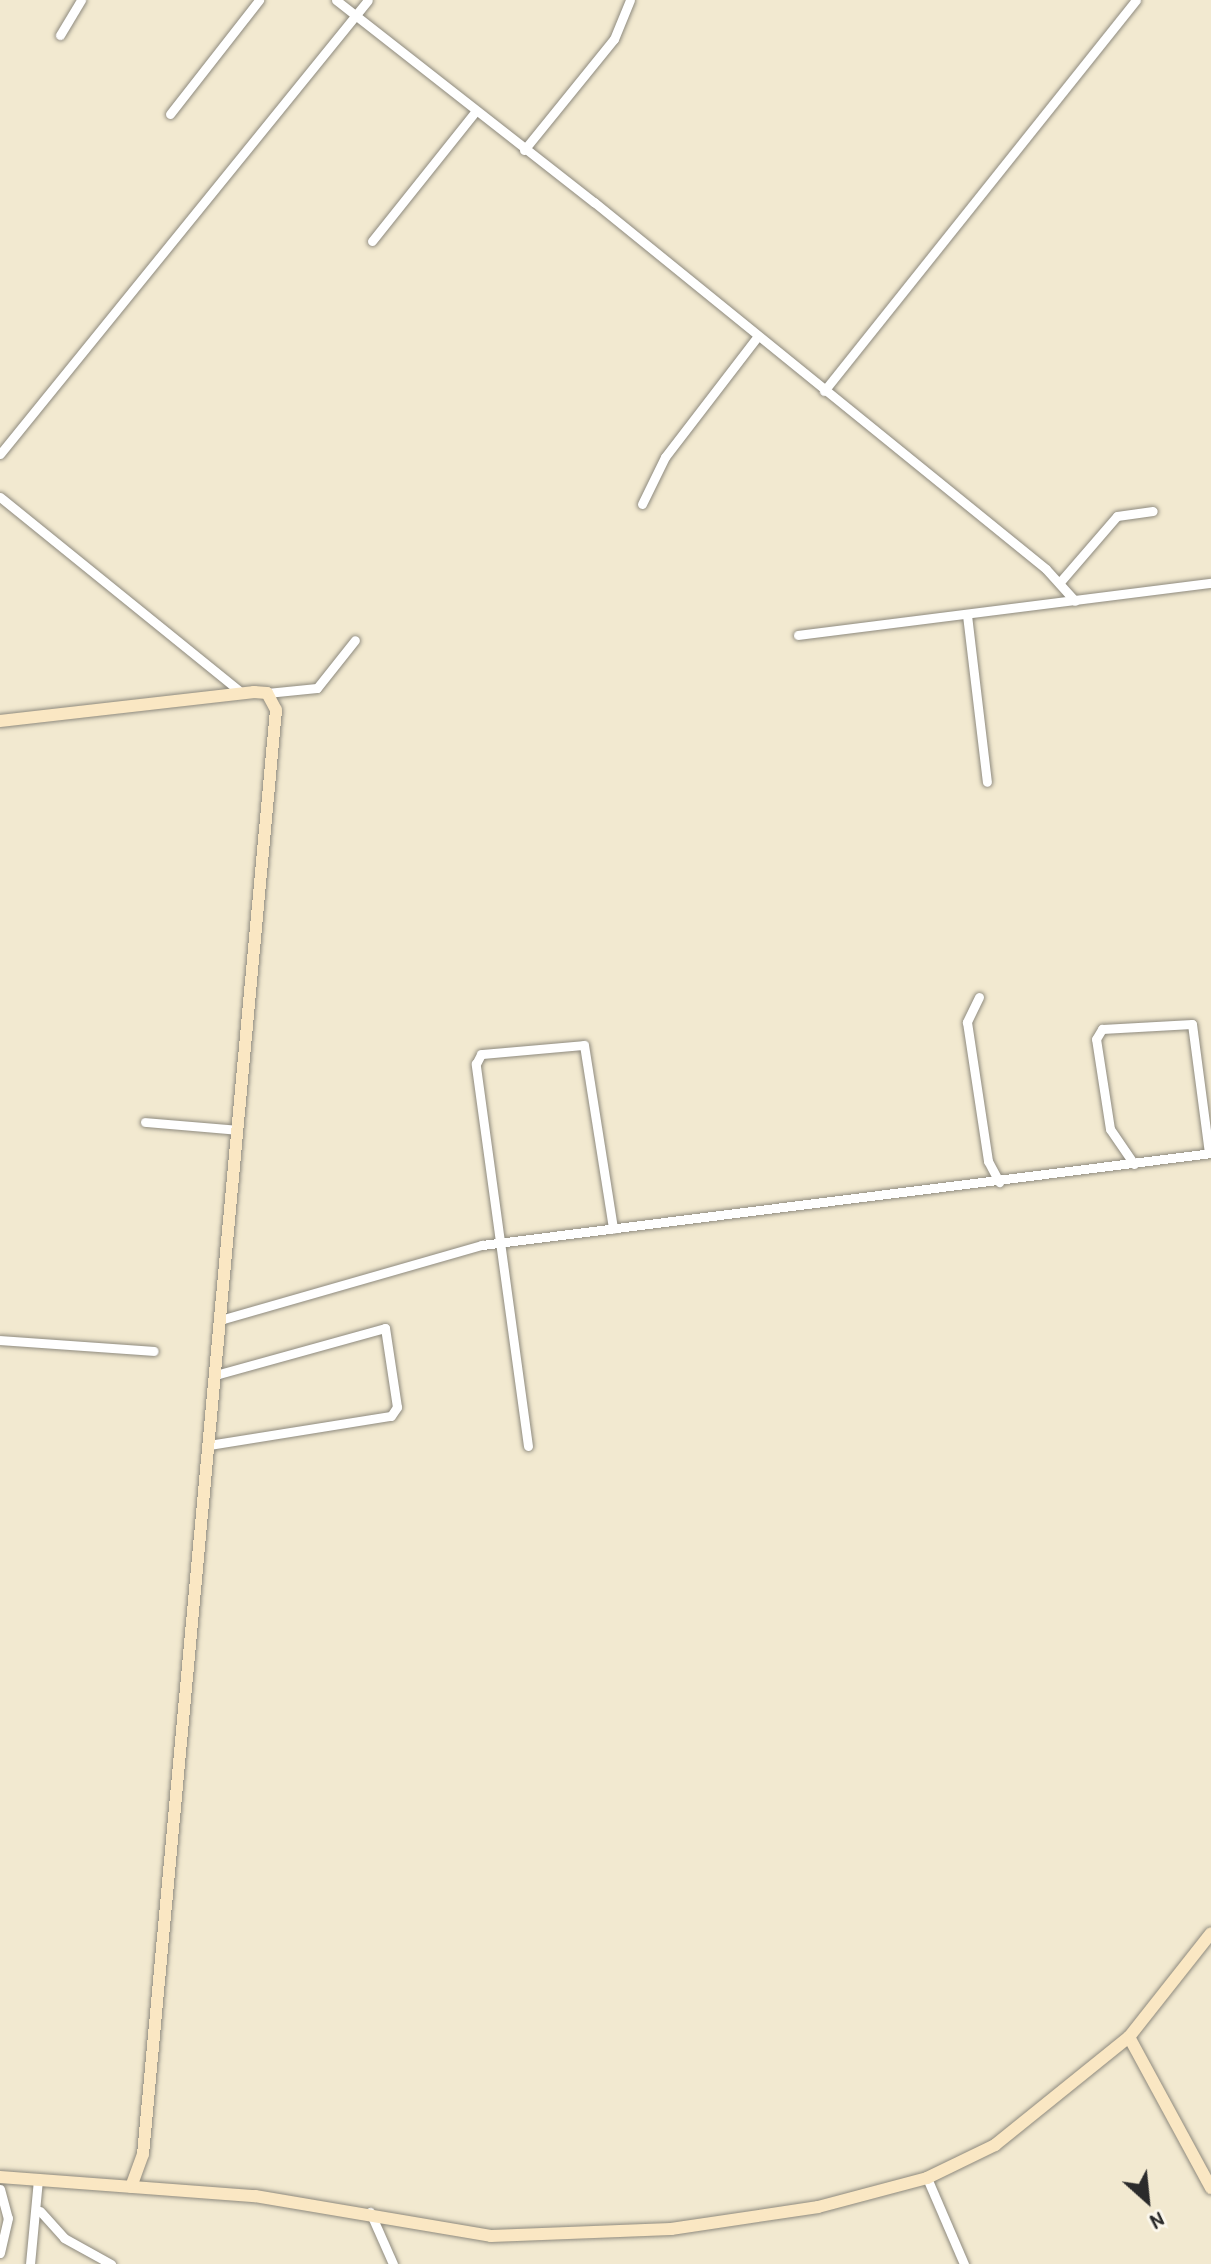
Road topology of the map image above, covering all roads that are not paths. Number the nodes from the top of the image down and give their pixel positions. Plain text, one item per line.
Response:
1 (81, 0) edge
2 (259, 0) edge
3 (336, 0) edge
4 (368, 0) edge
5 (630, 0) edge
6 (1136, 0) edge
7 (355, 16) junction
8 (60, 35) dead end
9 (475, 112) junction
10 (170, 114) dead end
11 (524, 150) junction
12 (372, 241) dead end
13 (757, 337) junction
14 (824, 391) junction
15 (0, 454) edge
16 (0, 497) edge
17 (642, 504) dead end
18 (1153, 511) dead end
19 (1060, 582) junction
20 (1211, 583) edge
21 (1075, 601) junction
22 (967, 615) junction
23 (798, 635) dead end
24 (355, 640) dead end
25 (242, 693) junction
26 (267, 693) junction
27 (0, 721) edge
28 (987, 782) dead end
29 (979, 997) dead end
30 (145, 1122) dead end
31 (238, 1130) junction
32 (1210, 1153) edge
33 (1134, 1164) junction
34 (999, 1182) junction
35 (613, 1229) junction
36 (500, 1243) junction
37 (220, 1320) junction
38 (0, 1340) edge
39 (154, 1351) dead end
40 (215, 1375) junction
41 (209, 1445) junction
42 (528, 1446) dead end
43 (1211, 1933) edge
44 (1129, 2037) junction
45 (0, 2177) edge
46 (927, 2178) junction
47 (38, 2180) junction
48 (131, 2187) junction
49 (1211, 2188) edge
50 (0, 2189) edge
51 (40, 2211) junction
52 (370, 2211) junction
53 (0, 2253) edge
54 (30, 2264) edge
55 (111, 2264) edge
56 (393, 2264) edge
57 (964, 2264) edge

1 - 8 street
2 - 10 street
3 - 7 street
4 - 7 street
5 - 11 street
6 - 14 street
7 - 9 street
7 - 15 street
9 - 11 street
9 - 12 street
11 - 13 street
13 - 14 street
13 - 17 street
14 - 19 street
16 - 25 street
18 - 19 street
19 - 21 street
20 - 21 street
21 - 22 street
22 - 23 street
22 - 28 street
24 - 26 street
25 - 26 street
25 - 27 street
26 - 31 street
29 - 34 street
30 - 31 street
31 - 37 street
32 - 33 street
32 - 33 street
33 - 34 street
34 - 35 street
35 - 36 street
35 - 36 street
36 - 37 street
36 - 42 street
37 - 40 street
38 - 39 street
40 - 41 street
40 - 41 street
41 - 48 street
43 - 44 street
44 - 46 street
44 - 49 street
45 - 47 street
46 - 52 street
46 - 57 street
47 - 48 street
47 - 51 street
48 - 52 street
50 - 53 street
51 - 54 street
51 - 55 street
52 - 56 street

